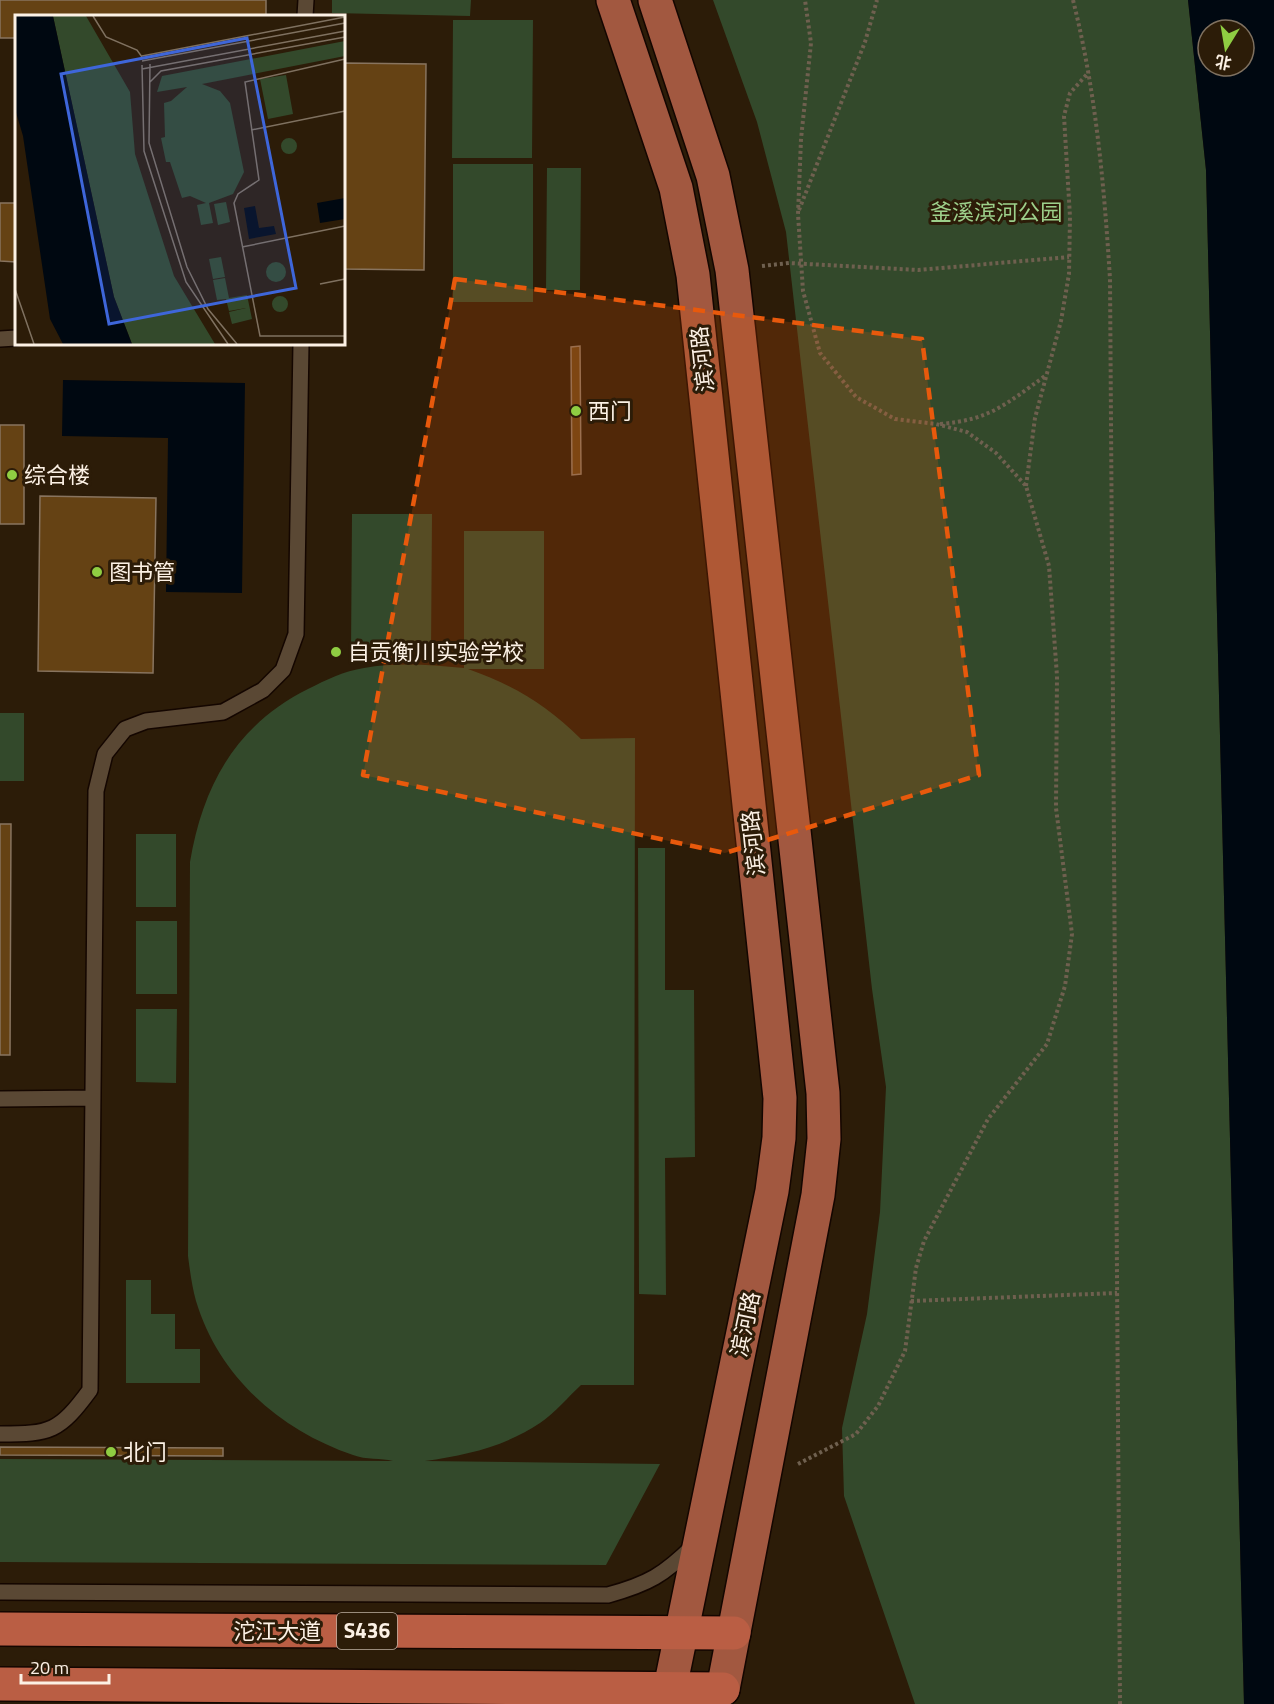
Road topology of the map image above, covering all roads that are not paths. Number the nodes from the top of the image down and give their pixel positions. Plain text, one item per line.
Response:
1 (306, 0) edge
2 (613, 0) edge
3 (655, 0) edge
4 (305, 15) edge
5 (15, 338) edge
6 (0, 339) edge
7 (301, 345) edge
8 (93, 1098) junction
9 (0, 1099) edge
10 (0, 1434) edge
11 (700, 1539) junction
12 (0, 1592) edge
13 (0, 1629) edge
14 (681, 1633) junction
15 (734, 1633) junction
16 (0, 1684) edge
17 (670, 1688) junction
18 (723, 1689) joint

1 - 4 lane
2 - 11 main road, 滨河路
3 - 15 main road, 滨河路
5 - 6 lane
7 - 8 lane
8 - 9 lane
8 - 10 lane
11 - 12 lane
11 - 14 main road, 滨河路
13 - 14 highway, 沱江大道 / S436
14 - 15 highway, 沱江大道 / S436
14 - 17 main road, 滨河路
15 - 18 main road, 滨河路
16 - 17 highway
17 - 18 highway

